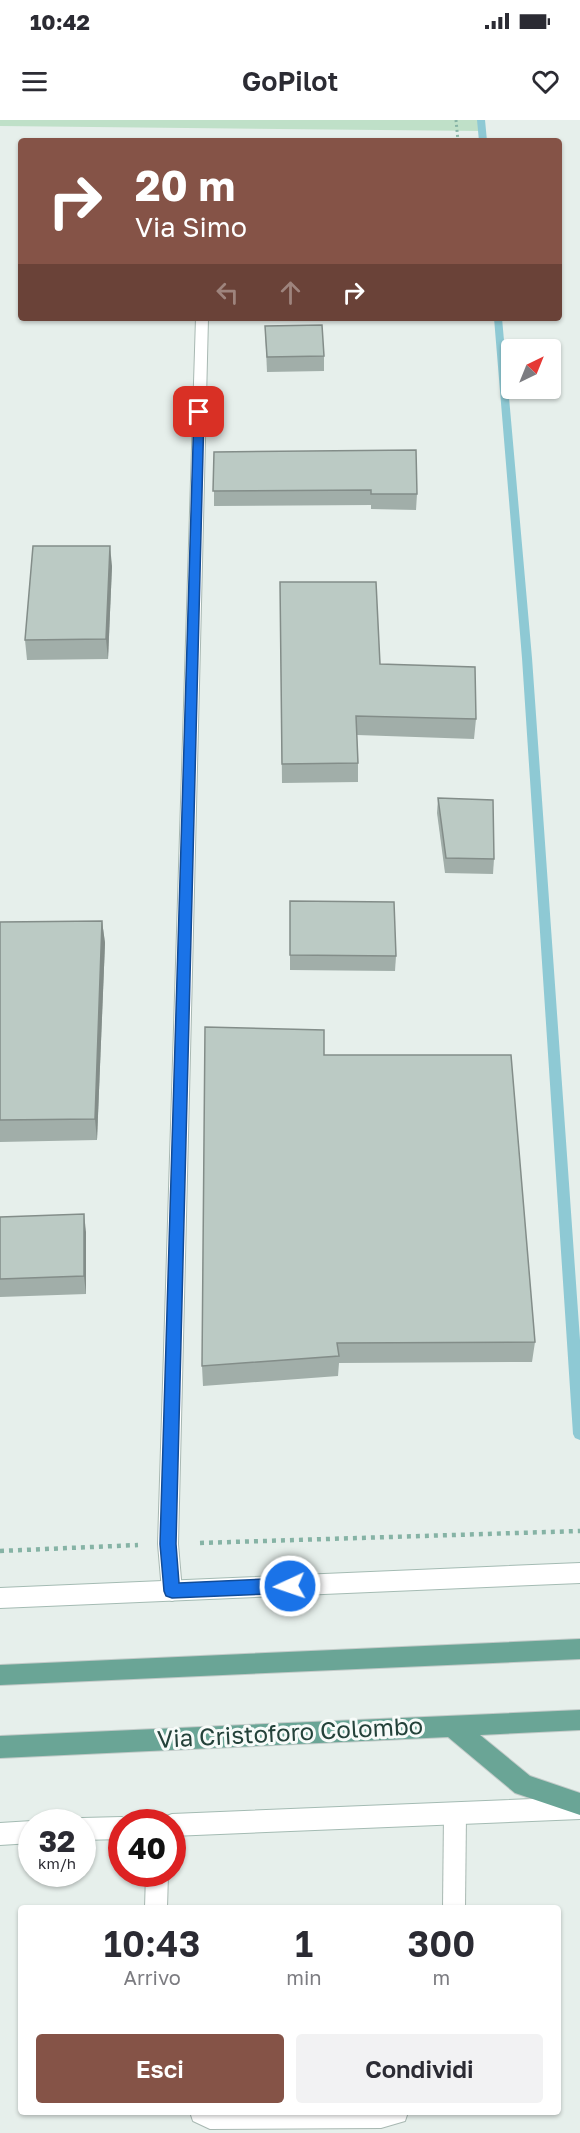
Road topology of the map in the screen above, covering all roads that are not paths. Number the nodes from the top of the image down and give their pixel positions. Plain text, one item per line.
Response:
1 (202, 321) edge
2 (580, 1573) edge
3 (172, 1591) junction
4 (0, 1598) edge
5 (580, 1649) edge
6 (0, 1675) edge
7 (580, 1720) edge
8 (452, 1726) junction
9 (0, 1747) edge
10 (580, 1806) edge
11 (455, 1814) junction
12 (186, 1825) edge
13 (18, 1833) edge
14 (0, 1834) edge
15 (157, 1887) edge
16 (156, 1905) edge
17 (454, 1905) edge
18 (207, 2115) edge
19 (385, 2115) edge

1 - 3 street
2 - 3 street
3 - 4 street
5 - 6 main road
7 - 8 main road, Via Cristoforo Colombo
8 - 9 main road, Via Cristoforo Colombo
8 - 10 main road
10 - 11 street
11 - 12 street
11 - 17 street
13 - 14 street
15 - 16 street
18 - 19 street

